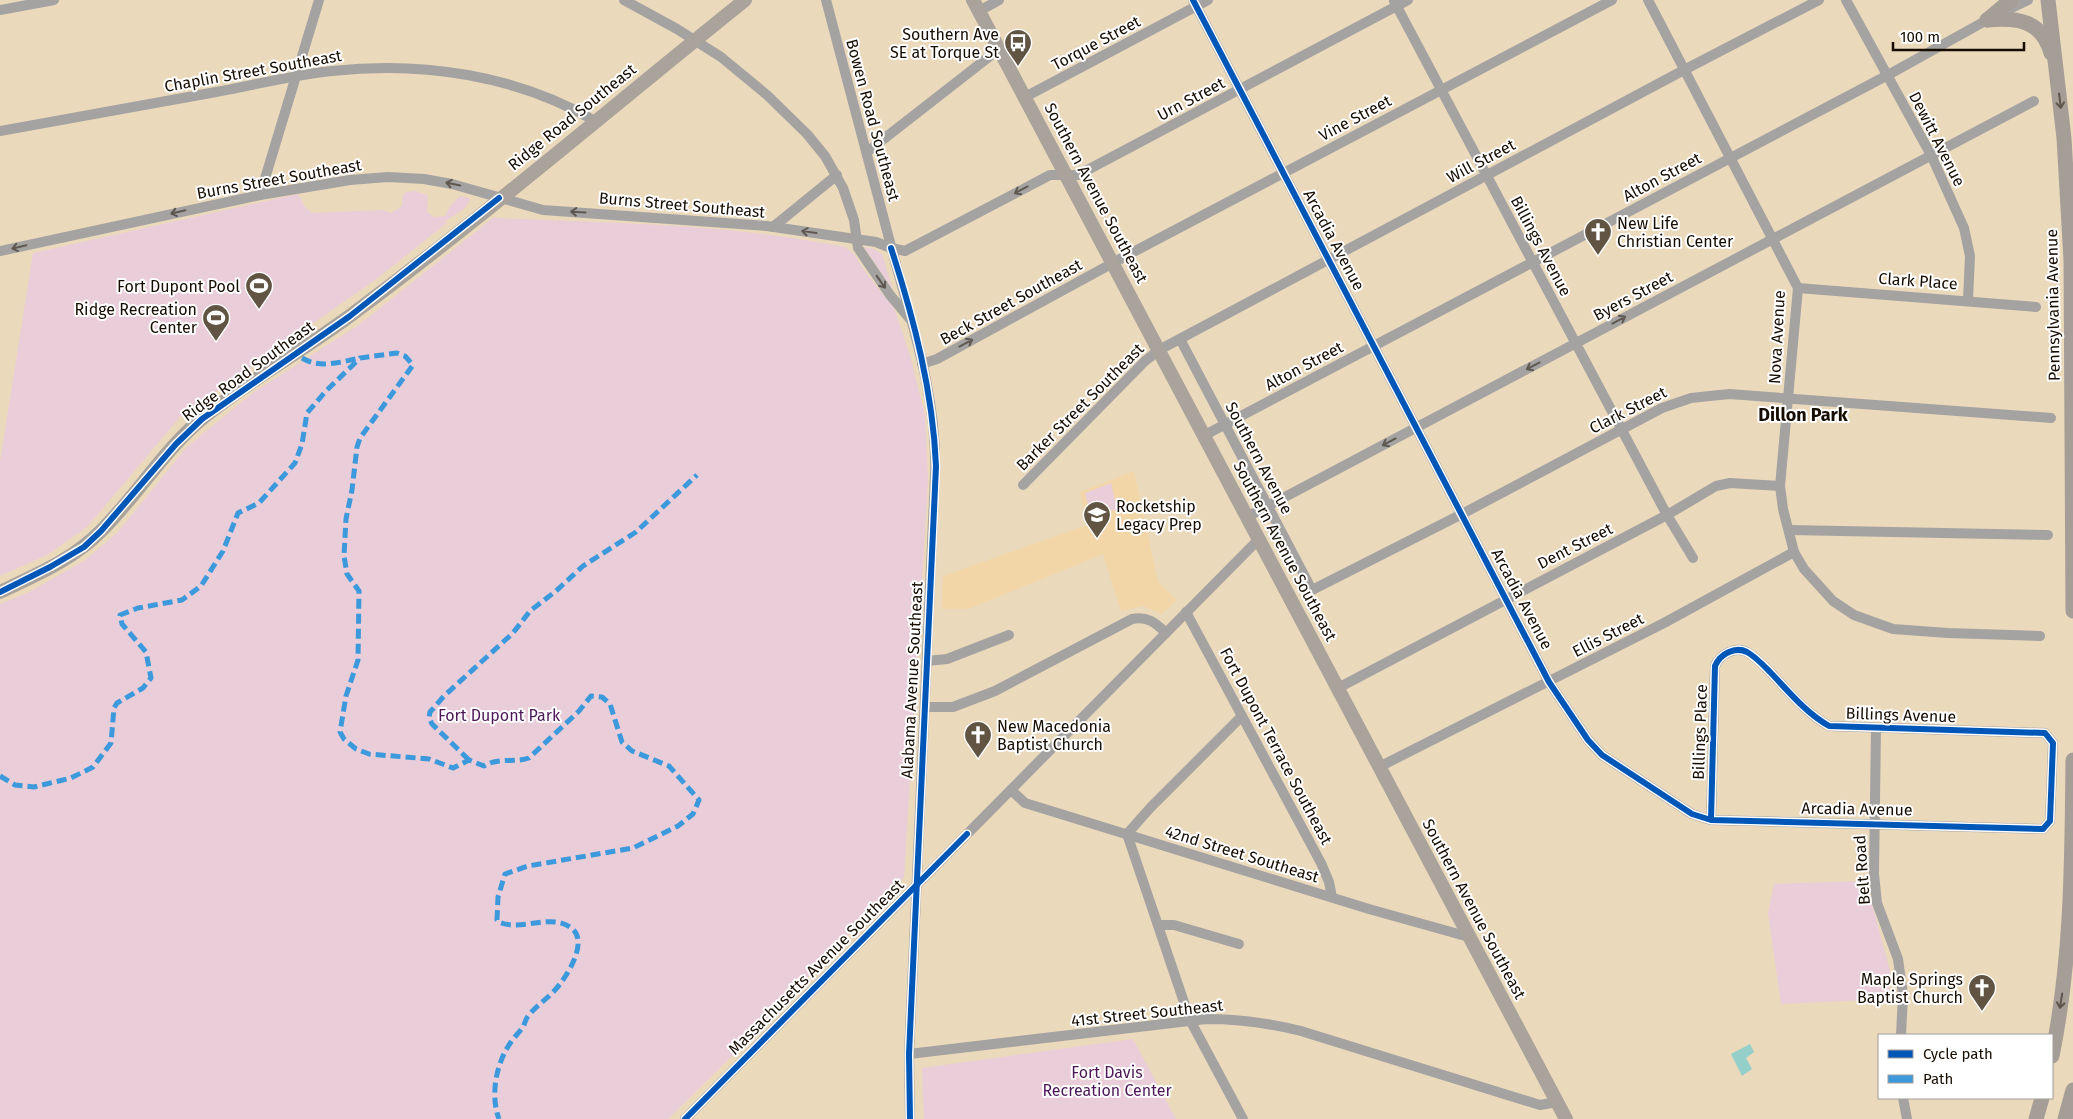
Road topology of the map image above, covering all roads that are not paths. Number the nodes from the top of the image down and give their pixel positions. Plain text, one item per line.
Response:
1 (54, 0) edge
2 (319, 0) edge
3 (624, 0) edge
4 (745, 0) edge
5 (826, 0) edge
6 (999, 0) edge
7 (1208, 0) edge
8 (1408, 0) edge
9 (1612, 0) edge
10 (1648, 0) edge
11 (1819, 0) edge
12 (1846, 0) edge
13 (2011, 0) edge
14 (2028, 0) edge
15 (2048, 0) edge
16 (1195, 3) edge
17 (1395, 3) edge
18 (976, 5) edge
19 (0, 10) edge
20 (1987, 20) junction
21 (696, 40) junction
22 (1000, 50) junction
23 (1684, 70) junction
24 (1888, 75) junction
25 (296, 77) junction
26 (2058, 80) junction
27 (1240, 89) junction
28 (1441, 90) junction
29 (1025, 97) junction
30 (2034, 101) dead end
31 (595, 121) junction
32 (0, 131) edge
33 (867, 152) junction
34 (1931, 155) junction
35 (1730, 158) junction
36 (1284, 173) junction
37 (837, 175) junction
38 (1066, 175) junction
39 (1487, 175) junction
40 (260, 195) junction
41 (499, 198) junction
42 (773, 227) junction
43 (1772, 239) junction
44 (857, 240) junction
45 (891, 248) junction
46 (0, 251) edge
47 (1329, 259) junction
48 (1533, 262) junction
49 (1113, 263) junction
50 (1798, 288) junction
51 (1968, 300) junction
52 (2036, 307) dead end
53 (912, 321) junction
54 (1180, 339) junction
55 (1576, 343) junction
56 (1374, 346) junction
57 (1159, 350) junction
58 (922, 364) junction
59 (1789, 399) junction
60 (2051, 418) dead end
61 (1224, 425) junction
62 (1416, 427) junction
63 (1622, 429) junction
64 (1203, 436) junction
65 (1023, 485) dead end
66 (1780, 486) junction
67 (1268, 506) junction
68 (1462, 514) junction
69 (1667, 515) junction
70 (1247, 517) junction
71 (1789, 530) junction
72 (2048, 535) dead end
73 (1259, 539) junction
74 (1794, 552) junction
75 (1693, 558) dead end
76 (1312, 590) joint
77 (0, 592) edge
78 (1506, 599) junction
79 (2073, 611) edge
80 (1186, 612) junction
81 (1166, 633) junction
82 (1010, 635) dead end
83 (2040, 636) dead end
84 (1730, 651) joint
85 (927, 661) junction
86 (1549, 682) junction
87 (1338, 688) junction
88 (925, 707) junction
89 (1242, 716) junction
90 (1876, 728) junction
91 (2073, 760) edge
92 (1380, 767) junction
93 (2052, 785) joint
94 (1011, 790) junction
95 (1711, 820) junction
96 (1873, 823) junction
97 (1127, 834) junction
98 (917, 886) junction
99 (1332, 897) junction
100 (1158, 925) junction
101 (1469, 937) junction
102 (1239, 944) dead end
103 (1190, 1020) junction
104 (1901, 1034) edge
105 (2053, 1050) edge
106 (909, 1054) junction
107 (2073, 1090) edge
108 (1903, 1099) edge
109 (2042, 1099) edge
110 (1557, 1102) junction
111 (685, 1119) edge
112 (910, 1119) edge
113 (1243, 1119) edge
114 (1566, 1119) edge
115 (1907, 1119) edge
116 (2036, 1119) edge
117 (2065, 1119) edge

1 - 19 street
2 - 25 street
3 - 21 street
4 - 21 main road, Ridge Road Southeast
5 - 33 street, Bowen Road Southeast
6 - 18 street
7 - 16 street, Torque Street
8 - 17 street, Urn Street
9 - 28 street, Vine Street
10 - 23 street, Nova Avenue
11 - 23 street, Will Street
12 - 24 street, Dewitt Avenue
13 - 20 highway
14 - 20 street, Alton Street
15 - 26 highway, Pennsylvania Avenue
16 - 27 street, Arcadia Avenue
16 - 29 street, Torque Street
17 - 27 street, Urn Street
17 - 28 street, Billings Avenue
18 - 22 main road, Southern Avenue Southeast
20 - 24 street, Alton Street
20 - 26 highway
21 - 31 main road, Ridge Road Southeast
21 - 37 street
22 - 29 main road, Southern Avenue Southeast
22 - 33 street
23 - 35 street, Nova Avenue
23 - 39 street, Will Street
24 - 34 street, Dewitt Avenue
24 - 35 street, Alton Street
25 - 31 street, Chaplin Street Southeast
25 - 32 street, Chaplin Street Southeast
25 - 40 street
26 -> 79 highway, Pennsylvania Avenue
27 - 36 street, Arcadia Avenue
27 - 38 street, Urn Street
28 - 36 street, Vine Street
28 - 39 street, Billings Avenue
29 - 38 main road, Southern Avenue Southeast
30 - 34 street, Byers Street
31 - 41 main road, Ridge Road Southeast
33 - 45 street, Bowen Road Southeast
34 - 43 street, Byers Street
34 - 51 street, Dewitt Avenue
35 - 43 street, Nova Avenue
35 - 48 street, Alton Street
36 - 47 street, Arcadia Avenue
36 - 49 street, Vine Street
37 - 42 street, Burns Street Southeast
37 - 44 street
38 -> 45 street, Urn Street
38 - 49 main road, Southern Avenue Southeast
39 - 47 street, Will Street
39 - 48 street, Billings Avenue
41 -> 40 street, Burns Street Southeast
40 -> 46 street, Burns Street Southeast
42 -> 41 street, Burns Street Southeast
41 - 77 main road, Ridge Road Southeast
44 -> 42 street, Burns Street Southeast
43 - 50 street, Nova Avenue
55 -> 43 street, Byers Street
44 - 45 street, Burns Street Southeast
44 -> 53 street
45 - 53 street, Alabama Avenue Southeast
47 - 54 street, Will Street
47 - 56 street, Arcadia Avenue
48 - 55 street, Billings Avenue
48 - 56 street, Alton Street
49 - 57 main road, Southern Avenue Southeast
58 -> 49 street, Beck Street Southeast
50 - 51 street, Clark Place
50 - 59 street, Nova Avenue
51 - 52 street, Clark Place
53 - 58 street, Alabama Avenue Southeast
54 - 57 street, Will Street
54 - 61 street, Southern Avenue
55 -> 62 street, Byers Street
55 - 63 street, Billings Avenue
56 - 61 street, Alton Street
56 - 62 street, Arcadia Avenue
57 - 64 main road, Southern Avenue Southeast
57 - 65 street, Barker Street Southeast
58 - 85 street, Alabama Avenue Southeast
59 - 60 street, Clark Street
59 - 63 street, Clark Street
59 - 66 street, Nova Avenue
61 - 64 street, Alton Street
61 - 67 street, Southern Avenue
62 -> 67 street, Byers Street
62 - 68 street, Arcadia Avenue
63 - 68 street, Clark Street
63 - 69 street, Billings Avenue
64 - 70 main road, Southern Avenue Southeast
66 - 69 street, Dent Street
66 - 71 street, Nova Avenue
67 - 70 street, Byers Street
67 - 76 street, Southern Avenue
68 - 76 street, Clark Street
68 - 78 street, Arcadia Avenue
69 - 75 street, Billings Avenue
69 - 78 street, Dent Street
70 - 73 main road, Southern Avenue Southeast
71 - 72 street
71 - 74 street, Nova Avenue
73 - 80 street, Massachusetts Avenue Southeast
73 - 87 main road, Southern Avenue Southeast
74 - 83 street, Nova Avenue
74 - 86 street, Ellis Street
78 - 86 street, Arcadia Avenue
78 - 87 street, Dent Street
80 - 81 street, Massachusetts Avenue Southeast
80 - 89 street, Fort Dupont Terrace Southeast
81 - 88 street
81 - 94 street, Massachusetts Avenue Southeast
82 - 85 street
84 - 90 street, Billings Avenue
84 - 95 street, Billings Place
85 - 88 street, Alabama Avenue Southeast
86 - 92 street, Ellis Street
86 - 95 street, Arcadia Avenue
87 - 92 main road, Southern Avenue Southeast
88 - 98 street, Alabama Avenue Southeast
89 - 97 street
89 - 99 street, Fort Dupont Terrace Southeast
90 - 93 street, Billings Avenue
90 - 96 street, Belt Road
91 -> 105 highway
92 - 101 main road, Southern Avenue Southeast
93 - 96 street, Arcadia Avenue
94 - 97 street, 42nd Street Southeast
94 - 98 street, Massachusetts Avenue Southeast
95 - 96 street, Arcadia Avenue
96 - 104 street, Belt Road
97 - 99 street, 42nd Street Southeast
97 - 100 street
98 - 106 street, Alabama Avenue Southeast
98 - 111 street, Massachusetts Avenue Southeast
99 - 101 street, 42nd Street Southeast
100 - 102 street
100 - 103 street
101 - 110 main road, Southern Avenue Southeast
103 - 106 street, 41st Street Southeast
103 - 110 street, 41st Street Southeast
103 - 113 street
106 - 112 street, Alabama Avenue Southeast
107 - 117 highway
108 - 115 street
109 - 116 highway
110 - 114 main road, Southern Avenue Southeast

